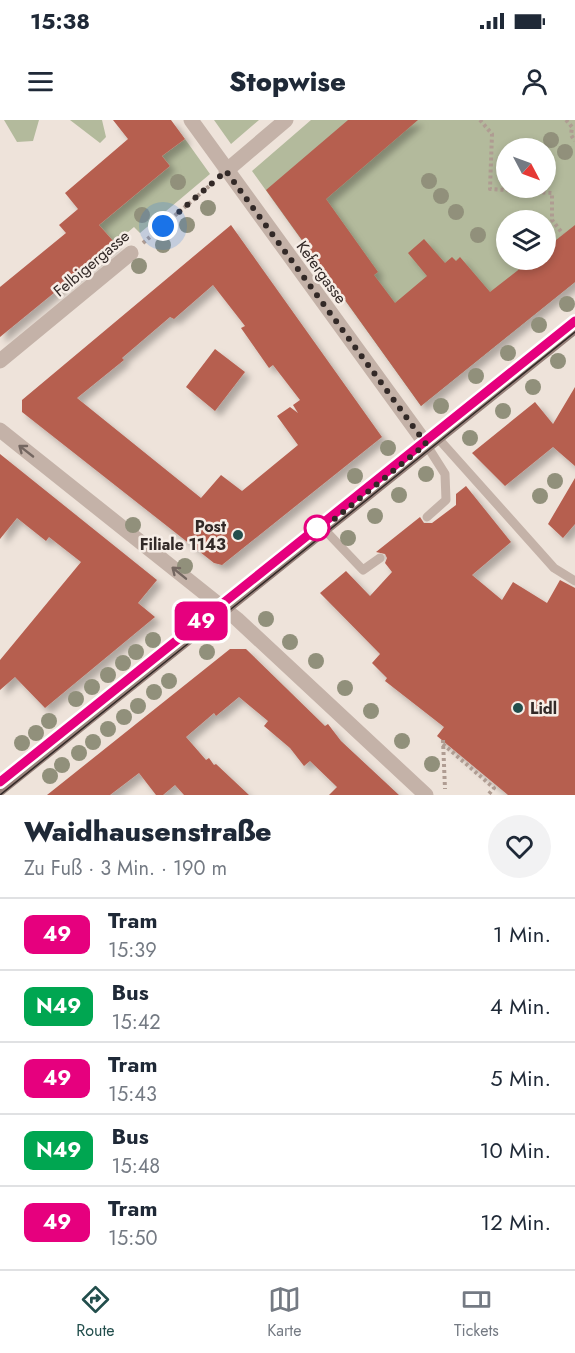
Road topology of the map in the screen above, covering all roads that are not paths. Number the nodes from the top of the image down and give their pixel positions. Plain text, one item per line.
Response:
1 (190, 120) edge
2 (286, 120) edge
3 (226, 171) junction
4 (131, 253) road end
5 (575, 326) edge
6 (0, 361) edge
7 (0, 430) edge
8 (431, 440) junction
9 (428, 518) dead end
10 (323, 528) junction
11 (380, 558) dead end
12 (575, 580) edge
13 (225, 609) junction
14 (0, 788) edge
15 (426, 795) edge

1 - 3 street, Kefergasse
2 - 3 street
3 - 8 street, Kefergasse
4 - 6 street, Felbigergasse
5 - 8 main road
13 -> 7 street
8 - 9 lane
8 - 10 main road
8 - 12 lane
10 - 11 lane
10 - 13 main road
13 - 14 main road
13 - 15 street

